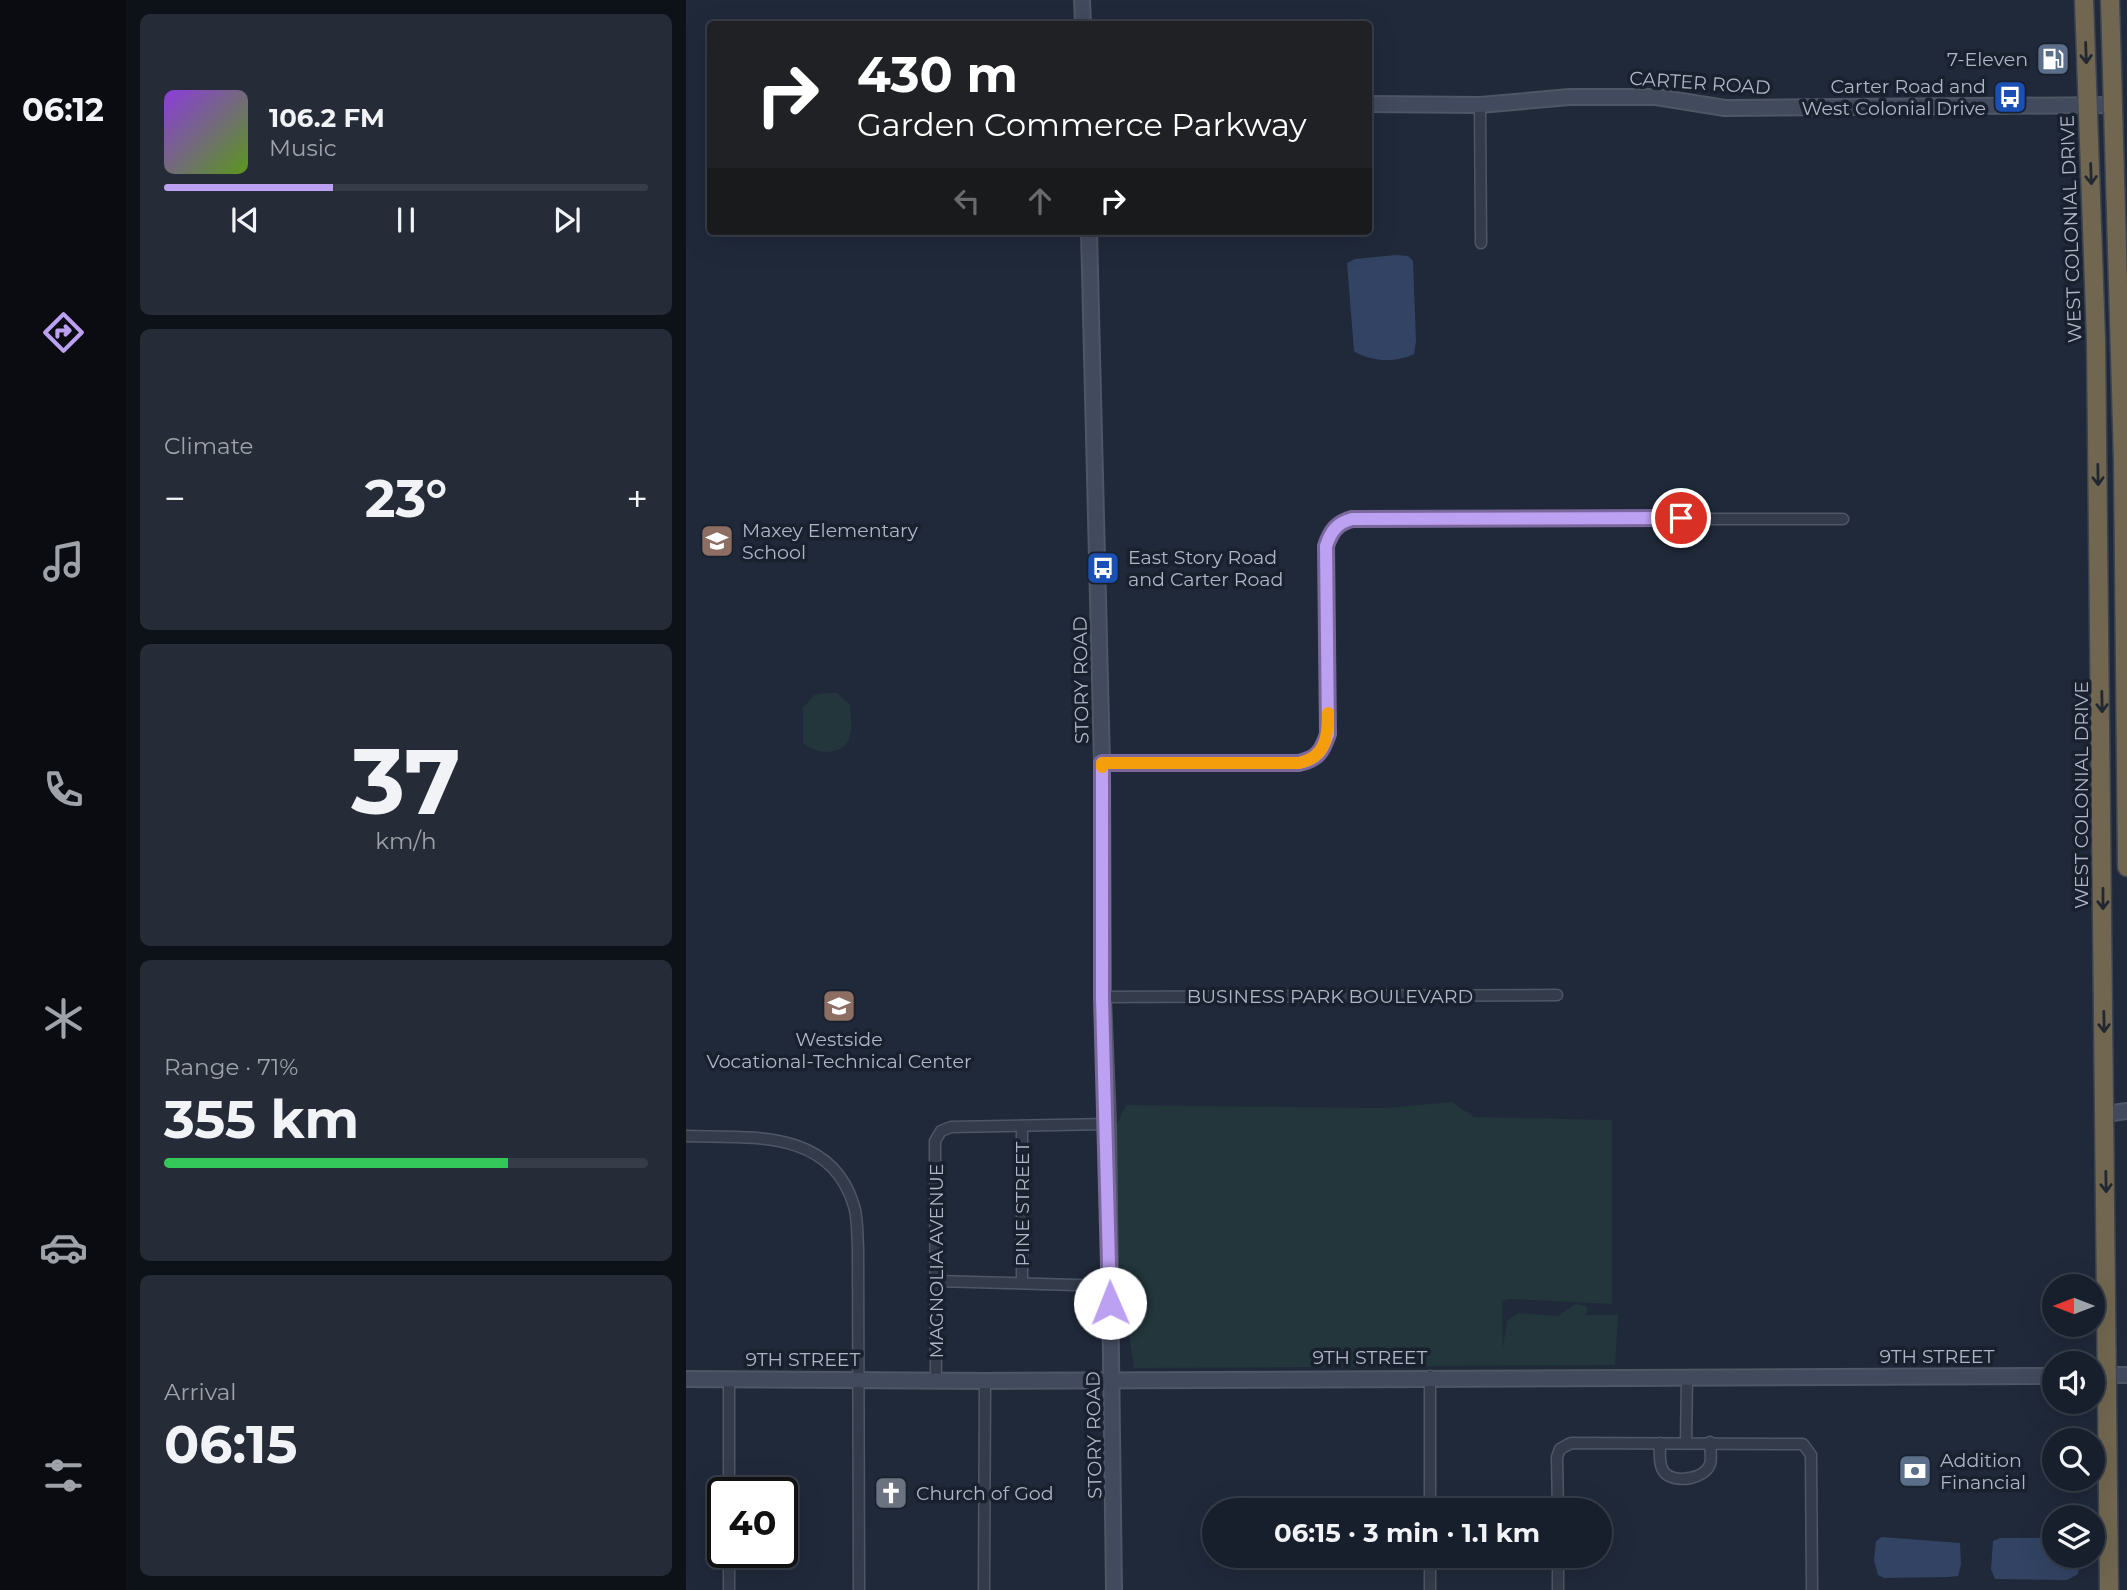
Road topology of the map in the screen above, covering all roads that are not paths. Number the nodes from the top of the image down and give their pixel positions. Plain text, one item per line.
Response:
1 (1082, 0) edge
2 (2084, 0) edge
3 (2110, 0) edge
4 (1083, 21) edge
5 (1372, 104) edge
6 (1480, 105) junction
7 (2113, 105) junction
8 (2088, 106) junction
9 (1088, 235) edge
10 (1480, 243) dead end
11 (2096, 379) junction
12 (2123, 461) junction
13 (2099, 514) junction
14 (1843, 519) dead end
15 (2124, 575) junction
16 (2126, 663) edge
17 (1102, 763) junction
18 (2103, 782) junction
19 (2127, 869) edge
20 (1557, 995) dead end
21 (1102, 997) junction
22 (2127, 1111) edge
23 (2106, 1114) junction
24 (1108, 1124) junction
25 (1022, 1126) junction
26 (686, 1136) edge
27 (936, 1281) junction
28 (1022, 1282) junction
29 (1110, 1286) junction
30 (2101, 1351) edge
31 (2105, 1375) edge
32 (2127, 1375) edge
33 (2042, 1376) edge
34 (1430, 1377) junction
35 (1687, 1377) junction
36 (686, 1378) edge
37 (729, 1378) junction
38 (859, 1378) junction
39 (936, 1380) junction
40 (1113, 1380) junction
41 (985, 1381) junction
42 (2102, 1414) edge
43 (1710, 1442) junction
44 (1660, 1443) junction
45 (1686, 1443) junction
46 (729, 1477) edge
47 (1430, 1498) edge
48 (1558, 1498) edge
49 (729, 1568) edge
50 (1430, 1568) edge
51 (1558, 1568) edge
52 (729, 1590) edge
53 (859, 1590) edge
54 (984, 1590) edge
55 (1114, 1590) edge
56 (1430, 1590) edge
57 (1558, 1590) edge
58 (1812, 1590) edge
59 (2109, 1590) edge

1 - 4 street
2 -> 8 highway, WEST COLONIAL DRIVE
3 - 7 highway
5 - 6 street, CARTER ROAD
6 - 8 street, CARTER ROAD
6 - 10 street
7 - 8 street, CARTER ROAD
7 - 12 highway
8 -> 11 highway, WEST COLONIAL DRIVE
9 - 17 street, STORY ROAD
11 - 12 highway
11 -> 13 highway, WEST COLONIAL DRIVE
12 - 15 highway
13 - 15 highway
13 -> 18 highway, WEST COLONIAL DRIVE
14 - 17 street
15 - 16 highway
16 - 19 highway
17 - 21 street, STORY ROAD
18 - 19 highway
18 -> 23 highway, WEST COLONIAL DRIVE
20 - 21 street, BUSINESS PARK BOULEVARD
21 - 24 street, STORY ROAD
22 - 23 street
23 -> 30 highway, WEST COLONIAL DRIVE
24 - 25 street
24 - 29 street, STORY ROAD
25 - 27 street, MAGNOLIA AVENUE
25 - 28 street, PINE STREET
26 - 38 street
27 - 28 street
27 - 39 street, MAGNOLIA AVENUE
28 - 29 street
29 - 40 street, STORY ROAD
31 - 32 street
33 - 35 street, 9TH STREET
34 - 35 street, 9TH STREET
34 - 40 street, 9TH STREET
34 - 47 street
35 - 45 street
36 - 37 street, 9TH STREET
37 - 38 street, 9TH STREET
37 - 46 street
38 - 39 street, 9TH STREET
38 - 53 street
39 - 41 street, 9TH STREET
40 - 41 street, 9TH STREET
40 - 55 street, STORY ROAD
41 - 54 street
42 - 59 highway, WEST COLONIAL DRIVE
43 - 44 street
43 - 45 street
43 - 58 street
44 - 45 street
44 - 48 street
49 - 52 street
50 - 56 street
51 - 57 street

